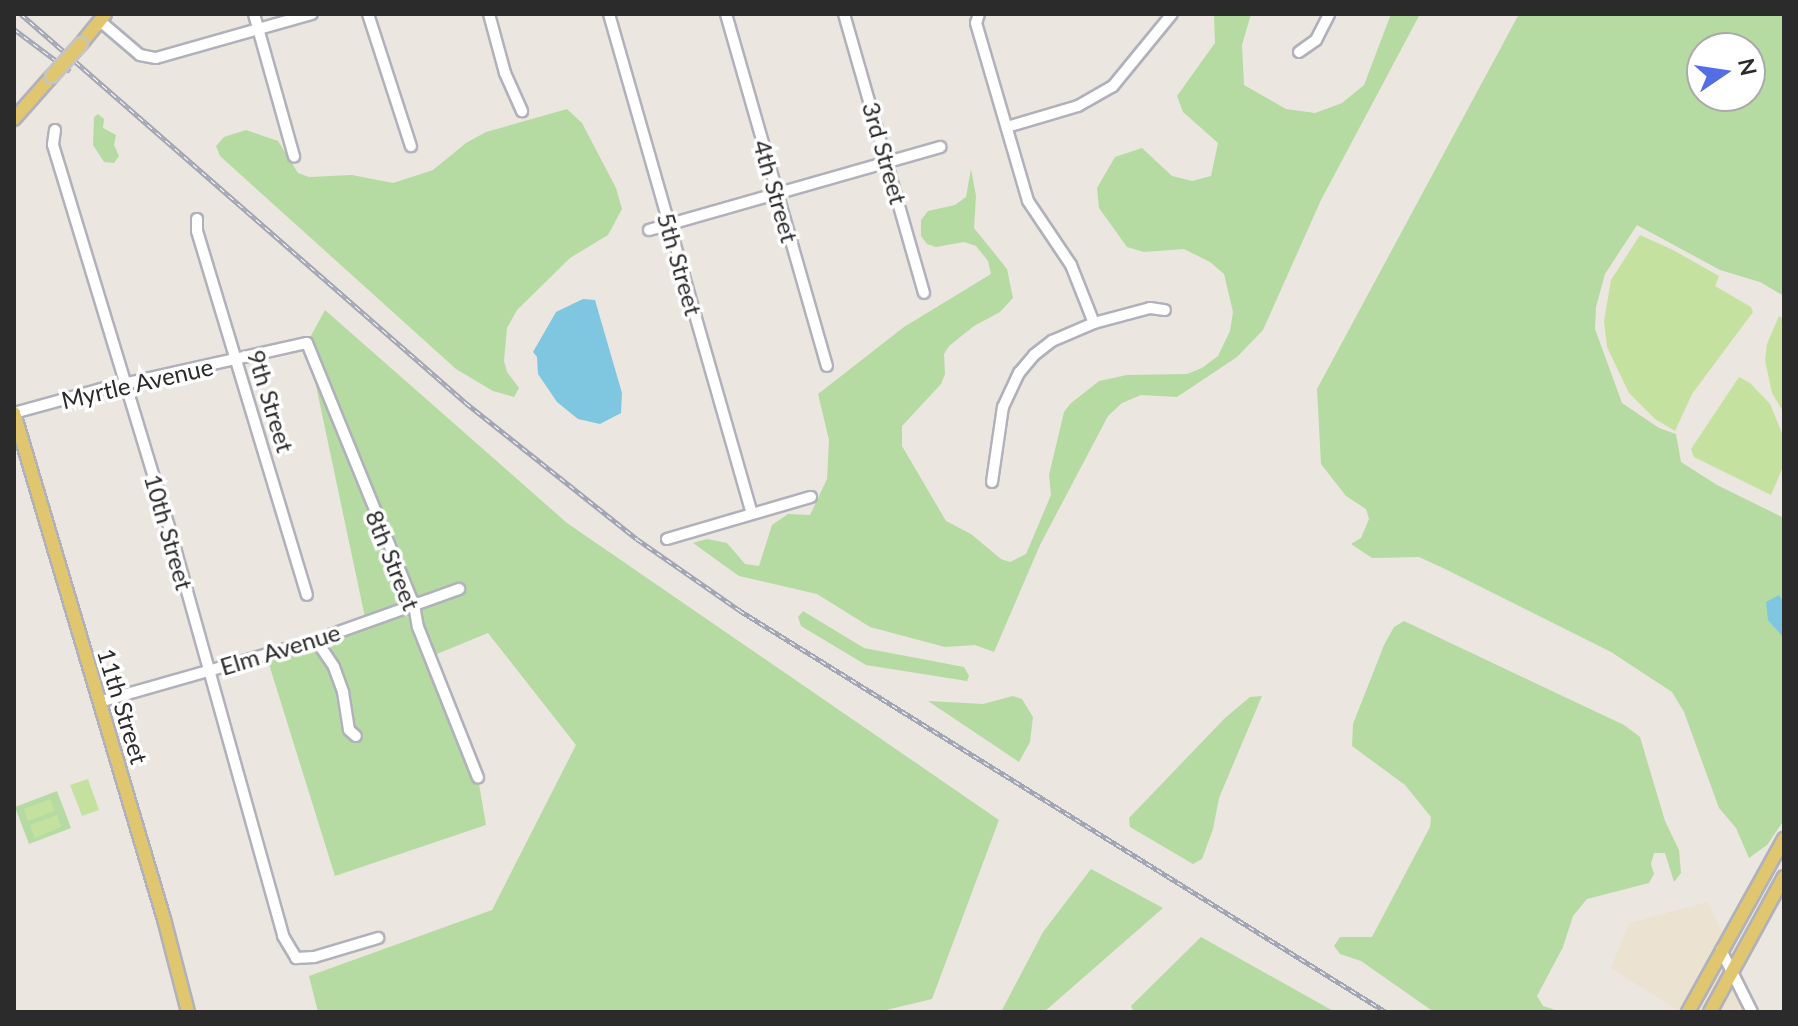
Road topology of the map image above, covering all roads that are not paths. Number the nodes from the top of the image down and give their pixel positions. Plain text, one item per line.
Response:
1 (254, 14) edge
2 (312, 14) edge
3 (368, 14) edge
4 (489, 14) edge
5 (609, 14) edge
6 (726, 14) edge
7 (844, 14) edge
8 (1172, 14) edge
9 (1329, 14) edge
10 (977, 15) edge
11 (102, 18) edge
12 (259, 30) junction
13 (1299, 52) dead end
14 (522, 111) dead end
15 (14, 119) edge
16 (1007, 127) junction
17 (55, 130) dead end
18 (411, 146) dead end
19 (940, 147) dead end
20 (294, 156) dead end
21 (888, 162) junction
22 (776, 195) junction
23 (197, 219) dead end
24 (669, 226) junction
25 (649, 230) dead end
26 (924, 293) dead end
27 (1165, 310) dead end
28 (1094, 323) junction
29 (307, 343) joint
30 (236, 359) junction
31 (827, 366) dead end
32 (124, 384) junction
33 (14, 413) edge
34 (992, 482) dead end
35 (811, 497) dead end
36 (752, 514) junction
37 (667, 539) dead end
38 (459, 589) dead end
39 (307, 595) dead end
40 (414, 605) junction
41 (316, 640) junction
42 (207, 672) junction
43 (99, 702) junction
44 (356, 736) dead end
45 (478, 778) dead end
46 (1784, 839) edge
47 (1784, 877) edge
48 (378, 938) dead end
49 (1721, 950) junction
50 (1731, 972) junction
51 (188, 1012) edge
52 (1688, 1012) edge
53 (1710, 1012) edge
54 (1752, 1012) edge

1 - 12 street
2 - 12 street
3 - 18 street
4 - 14 street
5 - 24 street, 5th Street
6 - 22 street, 4th Street
7 - 21 street, 3rd Street
8 - 16 street
9 - 13 street
10 - 16 street
11 - 12 street
11 - 15 main road, bridge
12 - 20 street
16 - 28 street
17 - 32 street, 10th Street
19 - 21 street
21 - 22 street
21 - 26 street, 3rd Street
22 - 24 street
22 - 31 street, 4th Street
23 - 30 street, 9th Street
24 - 25 street
24 - 36 street, 5th Street
27 - 28 street
28 - 34 street
29 - 30 street, Myrtle Avenue
29 - 40 street, 8th Street
30 - 32 street, Myrtle Avenue
30 - 39 street, 9th Street
32 - 33 street, Myrtle Avenue
32 - 42 street, 10th Street
33 - 43 main road, 11th Street
35 - 36 street
36 - 37 street
38 - 40 street, Elm Avenue
40 - 41 street, Elm Avenue
40 - 45 street, 8th Street
41 - 42 street, Elm Avenue
41 - 44 street
42 - 43 street, Elm Avenue
42 - 48 street, 10th Street
43 - 51 main road, 11th Street
46 - 49 main road
47 - 50 main road
49 - 50 street
49 - 52 main road
50 - 53 main road
50 - 54 street

